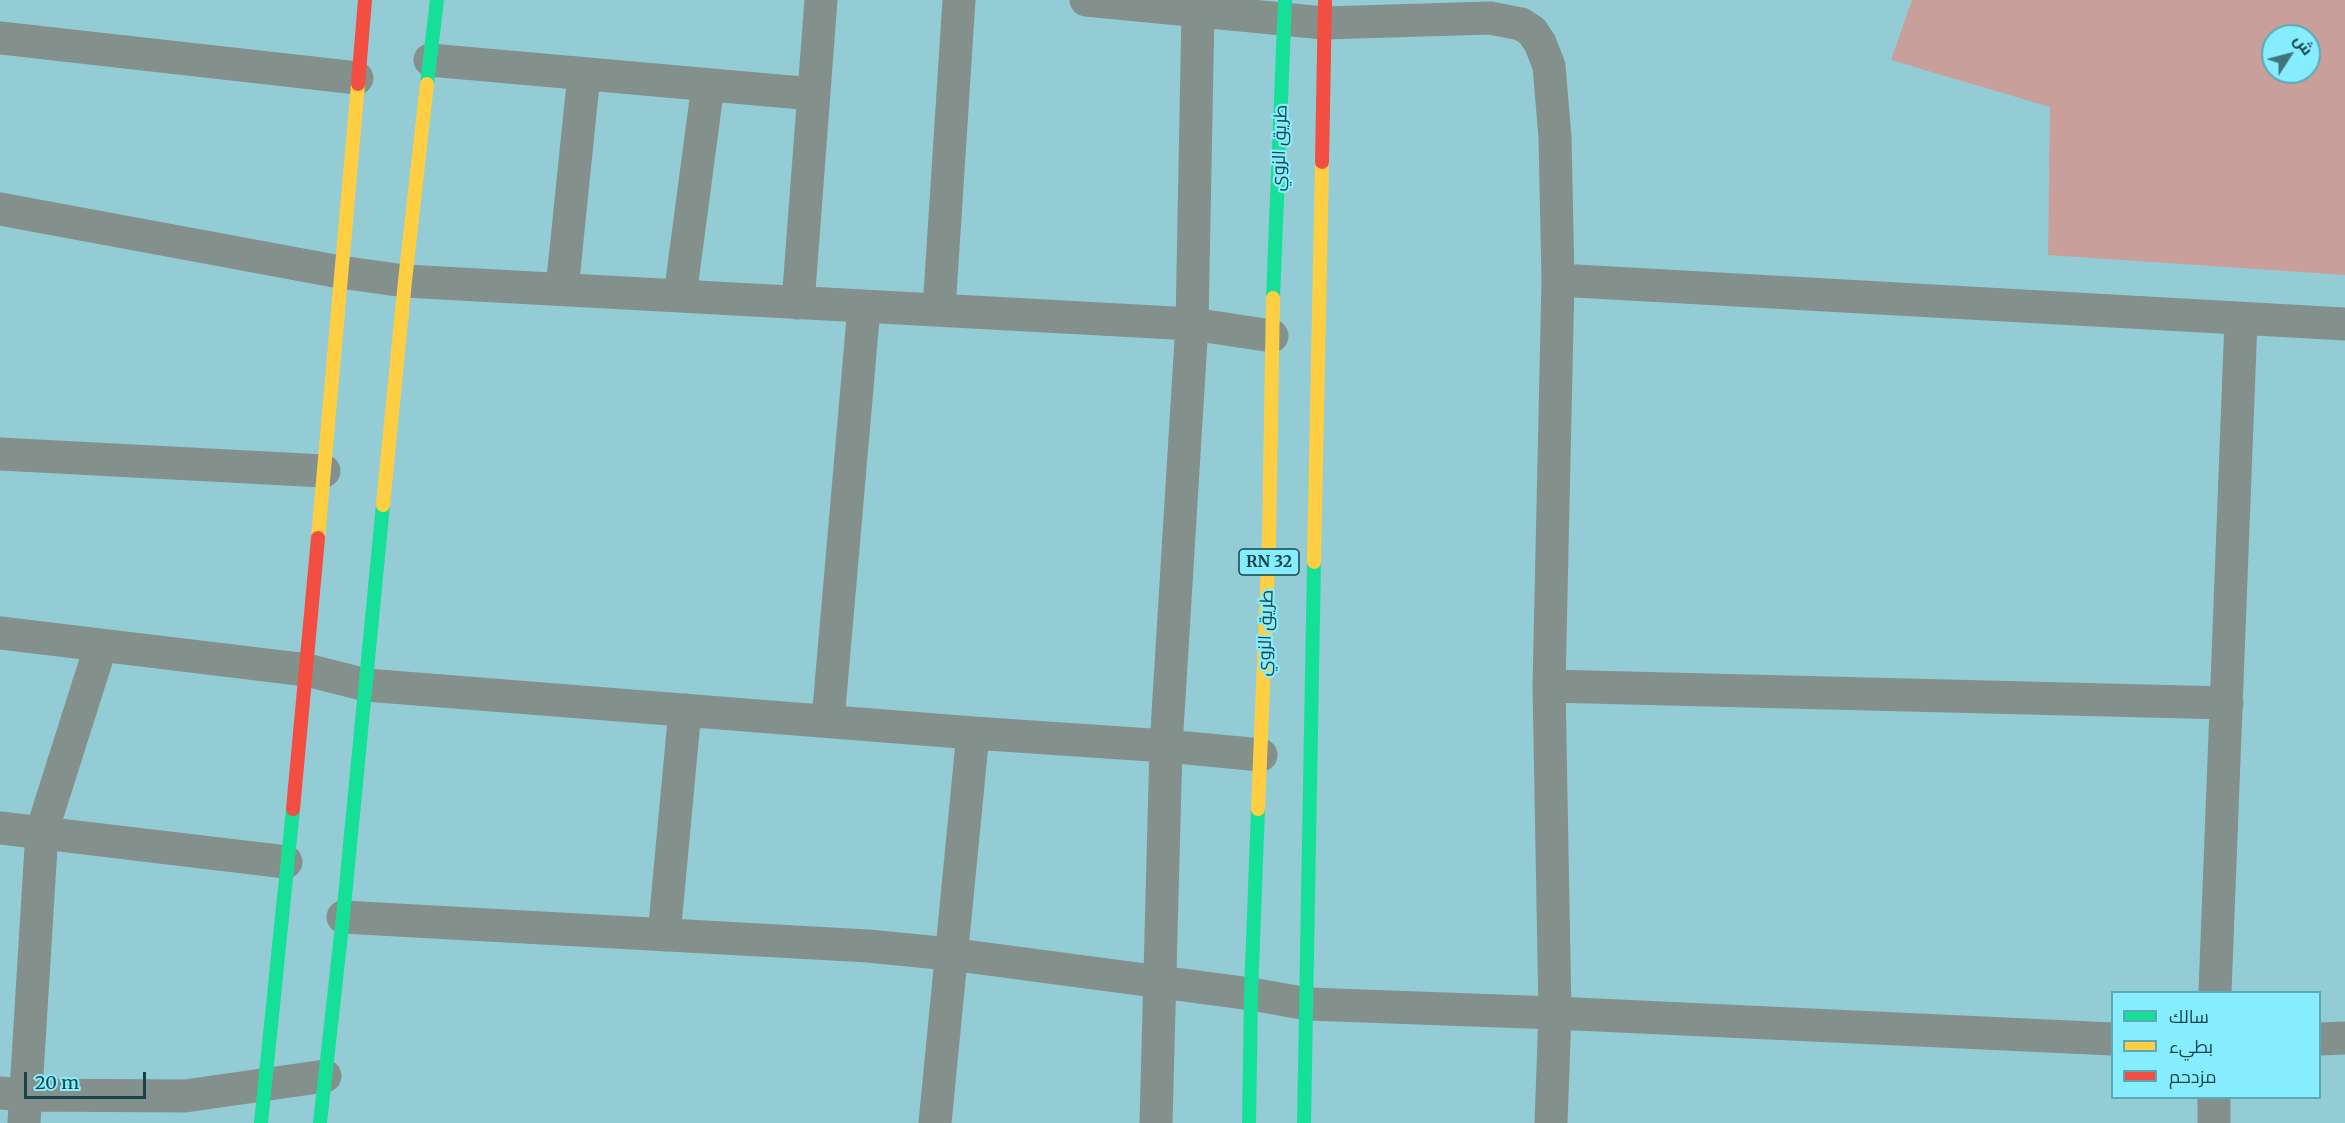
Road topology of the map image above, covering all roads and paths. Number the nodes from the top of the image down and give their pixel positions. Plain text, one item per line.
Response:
1 (365, 0) edge
2 (437, 0) edge
3 (820, 0) edge
4 (959, 0) edge
5 (1086, 0) edge
6 (1285, 9) edge
7 (1198, 10) junction
8 (1324, 12) edge
9 (0, 38) edge
10 (430, 60) junction
11 (584, 74) junction
12 (357, 78) junction
13 (708, 85) junction
14 (813, 94) junction
15 (0, 208) edge
16 (340, 272) junction
17 (1558, 280) junction
18 (405, 281) junction
19 (562, 290) junction
20 (680, 296) junction
21 (798, 303) junction
22 (864, 307) junction
23 (939, 310) junction
24 (2241, 320) junction
25 (1192, 324) junction
26 (2345, 324) edge
27 (1272, 336) junction
28 (0, 454) edge
29 (324, 471) junction
30 (0, 633) edge
31 (101, 645) junction
32 (307, 670) junction
33 (366, 685) junction
34 (1549, 686) junction
35 (2227, 703) junction
36 (685, 710) junction
37 (828, 720) junction
38 (973, 733) junction
39 (1166, 746) junction
40 (1261, 755) junction
41 (0, 828) edge
42 (42, 831) junction
43 (286, 862) junction
44 (343, 917) junction
45 (664, 935) junction
46 (951, 954) junction
47 (1161, 981) junction
48 (2215, 991) edge
49 (1251, 994) junction
50 (1308, 1004) junction
51 (1556, 1013) junction
52 (2345, 1038) edge
53 (2111, 1039) edge
54 (2321, 1039) edge
55 (325, 1076) junction
56 (264, 1084) junction
57 (2214, 1099) edge
58 (17, 1104) edge
59 (261, 1123) edge
60 (320, 1123) edge
61 (935, 1123) edge
62 (1156, 1123) edge
63 (1249, 1123) edge
64 (1304, 1123) edge
65 (1551, 1123) edge
66 (2214, 1123) edge

1 - 12 street
2 - 10 street
3 - 14 street
4 - 23 street
5 - 7 street
6 - 7 street
6 - 8 street
6 - 27 street, طريق الزوي / RN 32
7 - 25 street
8 - 17 street
8 - 50 street, RN 32
9 - 12 street
10 - 11 street
10 - 18 street
11 - 13 street
11 - 19 street
12 - 16 street
13 - 14 street
13 - 20 street
14 - 21 street
15 - 16 street
16 - 18 street
16 - 29 street
17 - 24 street
17 - 34 street
18 - 19 street
18 - 33 street
19 - 20 street
20 - 21 street
21 - 22 street
22 - 23 street
22 - 37 street
23 - 25 street
24 - 26 street
24 - 35 street
25 - 27 street
25 - 39 street
27 - 40 street, طريق الزوي / RN 32
28 - 29 street
29 - 32 street
30 - 31 street
31 - 32 street
31 - 42 street
32 - 33 street
32 - 43 street
33 - 36 street
33 - 44 street
34 - 35 street
34 - 51 street
35 - 48 street
36 - 37 street
36 - 45 street
37 - 38 street
38 - 39 street
38 - 46 street
39 - 40 street
39 - 47 street
40 - 49 street, طريق الزوي / RN 32
41 - 42 street
42 - 43 street
42 - 58 street
43 - 56 street
44 - 45 street
44 - 55 street
45 - 46 street
46 - 47 street
46 - 61 street
47 - 49 street
47 - 62 street
49 - 50 street
49 - 63 street, طريق الزوي / RN 32
50 - 51 street
50 - 64 street, RN 32
51 - 53 street
51 - 65 street
52 - 54 street
55 - 56 street
55 - 60 street
56 - 58 street
56 - 59 street
57 - 66 street

